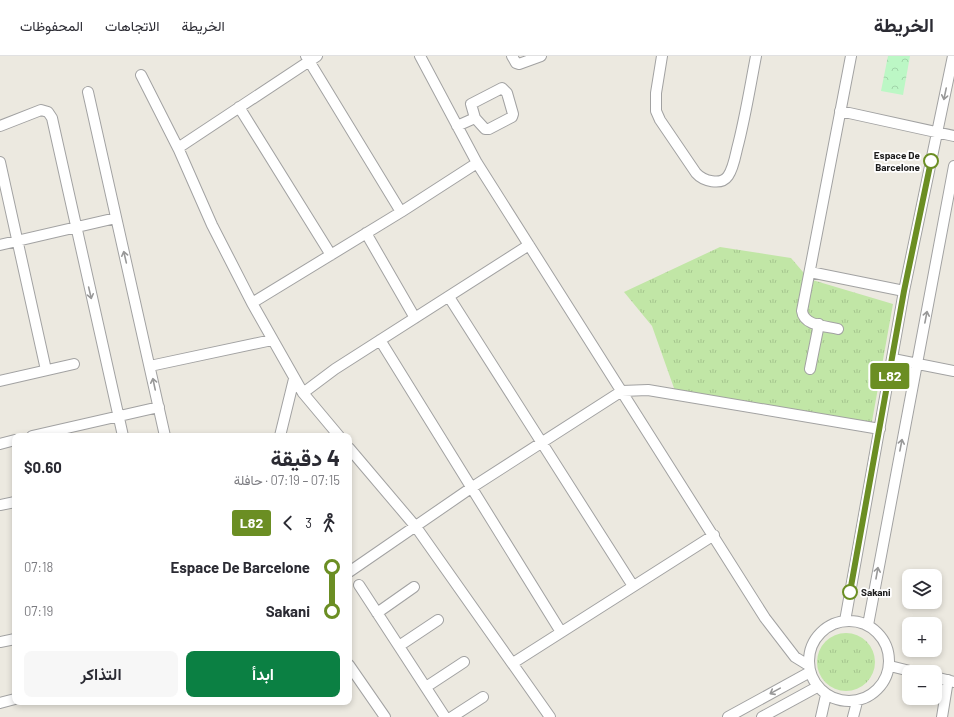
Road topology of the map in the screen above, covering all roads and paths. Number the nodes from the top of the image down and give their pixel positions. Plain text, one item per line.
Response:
1 (420, 56) edge
2 (512, 56) edge
3 (541, 56) edge
4 (662, 56) edge
5 (756, 56) edge
6 (851, 56) edge
7 (953, 56) edge
8 (311, 58) edge
9 (141, 75) dead end
10 (88, 92) dead end
11 (239, 107) junction
12 (840, 111) junction
13 (475, 118) junction
14 (0, 126) edge
15 (457, 126) junction
16 (937, 132) junction
17 (954, 136) edge
18 (179, 150) junction
19 (0, 162) edge
20 (477, 163) junction
21 (954, 166) edge
22 (401, 212) junction
23 (116, 218) junction
24 (943, 226) junction
25 (76, 227) junction
26 (954, 228) edge
27 (366, 233) junction
28 (17, 240) junction
29 (0, 244) edge
30 (529, 245) junction
31 (331, 255) junction
32 (810, 272) junction
33 (904, 291) junction
34 (450, 297) junction
35 (252, 304) junction
36 (415, 318) junction
37 (819, 324) junction
38 (838, 328) dead end
39 (272, 340) junction
40 (380, 340) junction
41 (893, 359) junction
42 (74, 364) dead end
43 (917, 364) junction
44 (150, 366) junction
45 (810, 369) dead end
46 (46, 370) junction
47 (954, 371) edge
48 (294, 379) junction
49 (0, 381) edge
50 (622, 391) junction
51 (303, 393) junction
52 (159, 407) junction
53 (118, 416) junction
54 (880, 429) junction
55 (45, 433) edge
56 (122, 433) edge
57 (165, 433) edge
58 (281, 433) edge
59 (336, 433) edge
60 (12, 441) edge
61 (542, 443) junction
62 (0, 444) edge
63 (352, 452) edge
64 (471, 488) junction
65 (0, 505) edge
66 (12, 505) edge
67 (416, 527) junction
68 (714, 535) junction
69 (352, 570) edge
70 (359, 585) dead end
71 (633, 586) junction
72 (414, 588) dead end
73 (377, 613) junction
74 (438, 620) dead end
75 (845, 621) junction
76 (868, 625) junction
77 (561, 632) junction
78 (12, 640) edge
79 (0, 642) edge
80 (399, 646) junction
81 (464, 662) dead end
82 (513, 662) junction
83 (890, 666) junction
84 (809, 668) junction
85 (352, 669) edge
86 (902, 669) edge
87 (951, 681) edge
88 (426, 687) junction
89 (817, 687) junction
90 (826, 695) junction
91 (483, 697) dead end
92 (12, 700) edge
93 (857, 702) junction
94 (0, 703) edge
95 (385, 717) edge
96 (445, 717) edge
97 (452, 717) edge
98 (550, 717) edge
99 (728, 717) edge
100 (762, 717) edge
101 (821, 717) edge
102 (853, 717) edge
103 (942, 717) edge

1 - 15 street
2 - 3 street
4 - 5 street
6 - 12 street
7 -> 16 street
8 - 11 street
8 - 22 street
9 - 18 street
10 - 23 street
11 - 18 street
11 - 31 street
12 - 16 street
12 - 32 street
13 - 13 street
13 - 15 street
14 - 25 street
15 - 20 street
16 - 17 street
16 - 33 street
18 - 35 street
19 - 28 street
20 - 22 street
20 - 30 street
21 - 24 street
22 - 27 street
23 - 25 street
44 -> 23 street
24 - 26 street
43 -> 24 street
25 - 28 street
25 -> 53 street
27 - 31 street
27 - 36 street
28 - 29 street
28 - 46 street
30 - 34 street
30 - 50 street
31 - 35 street
32 - 33 street
32 - 37 street
33 - 41 street
34 - 36 street
34 - 61 street
35 - 39 street
36 - 40 street
37 - 38 street
37 - 45 street
39 - 44 street
39 - 48 street
40 - 51 street
40 - 64 street
41 - 43 street
41 - 54 street
42 - 46 street
43 - 47 street
76 -> 43 street
52 -> 44 street
46 - 49 street
48 - 51 street
48 - 58 street
50 - 54 street
50 - 61 street
50 - 68 street
51 - 59 street
52 - 53 street
52 - 57 street
53 - 55 street
53 - 56 street
54 - 75 street
60 - 62 street
61 - 64 street
61 - 71 street
63 - 67 street
64 - 67 street
64 - 77 street
65 - 66 street
67 - 69 street
67 - 82 street
68 - 71 street
68 - 84 street
70 - 73 street
71 - 77 street
72 - 73 street
73 - 80 street
74 - 80 street
75 - 76 street
75 - 84 street
76 - 83 street
77 - 82 street
78 - 79 street
80 - 88 street
81 - 88 street
82 - 98 street
83 - 86 street
83 - 93 street
84 - 89 street
84 -> 99 street
85 - 95 street
87 - 103 street
88 - 96 street
89 - 90 street
89 - 100 street
90 - 93 street
90 - 101 street
91 - 97 street
92 - 94 street
93 - 102 street

